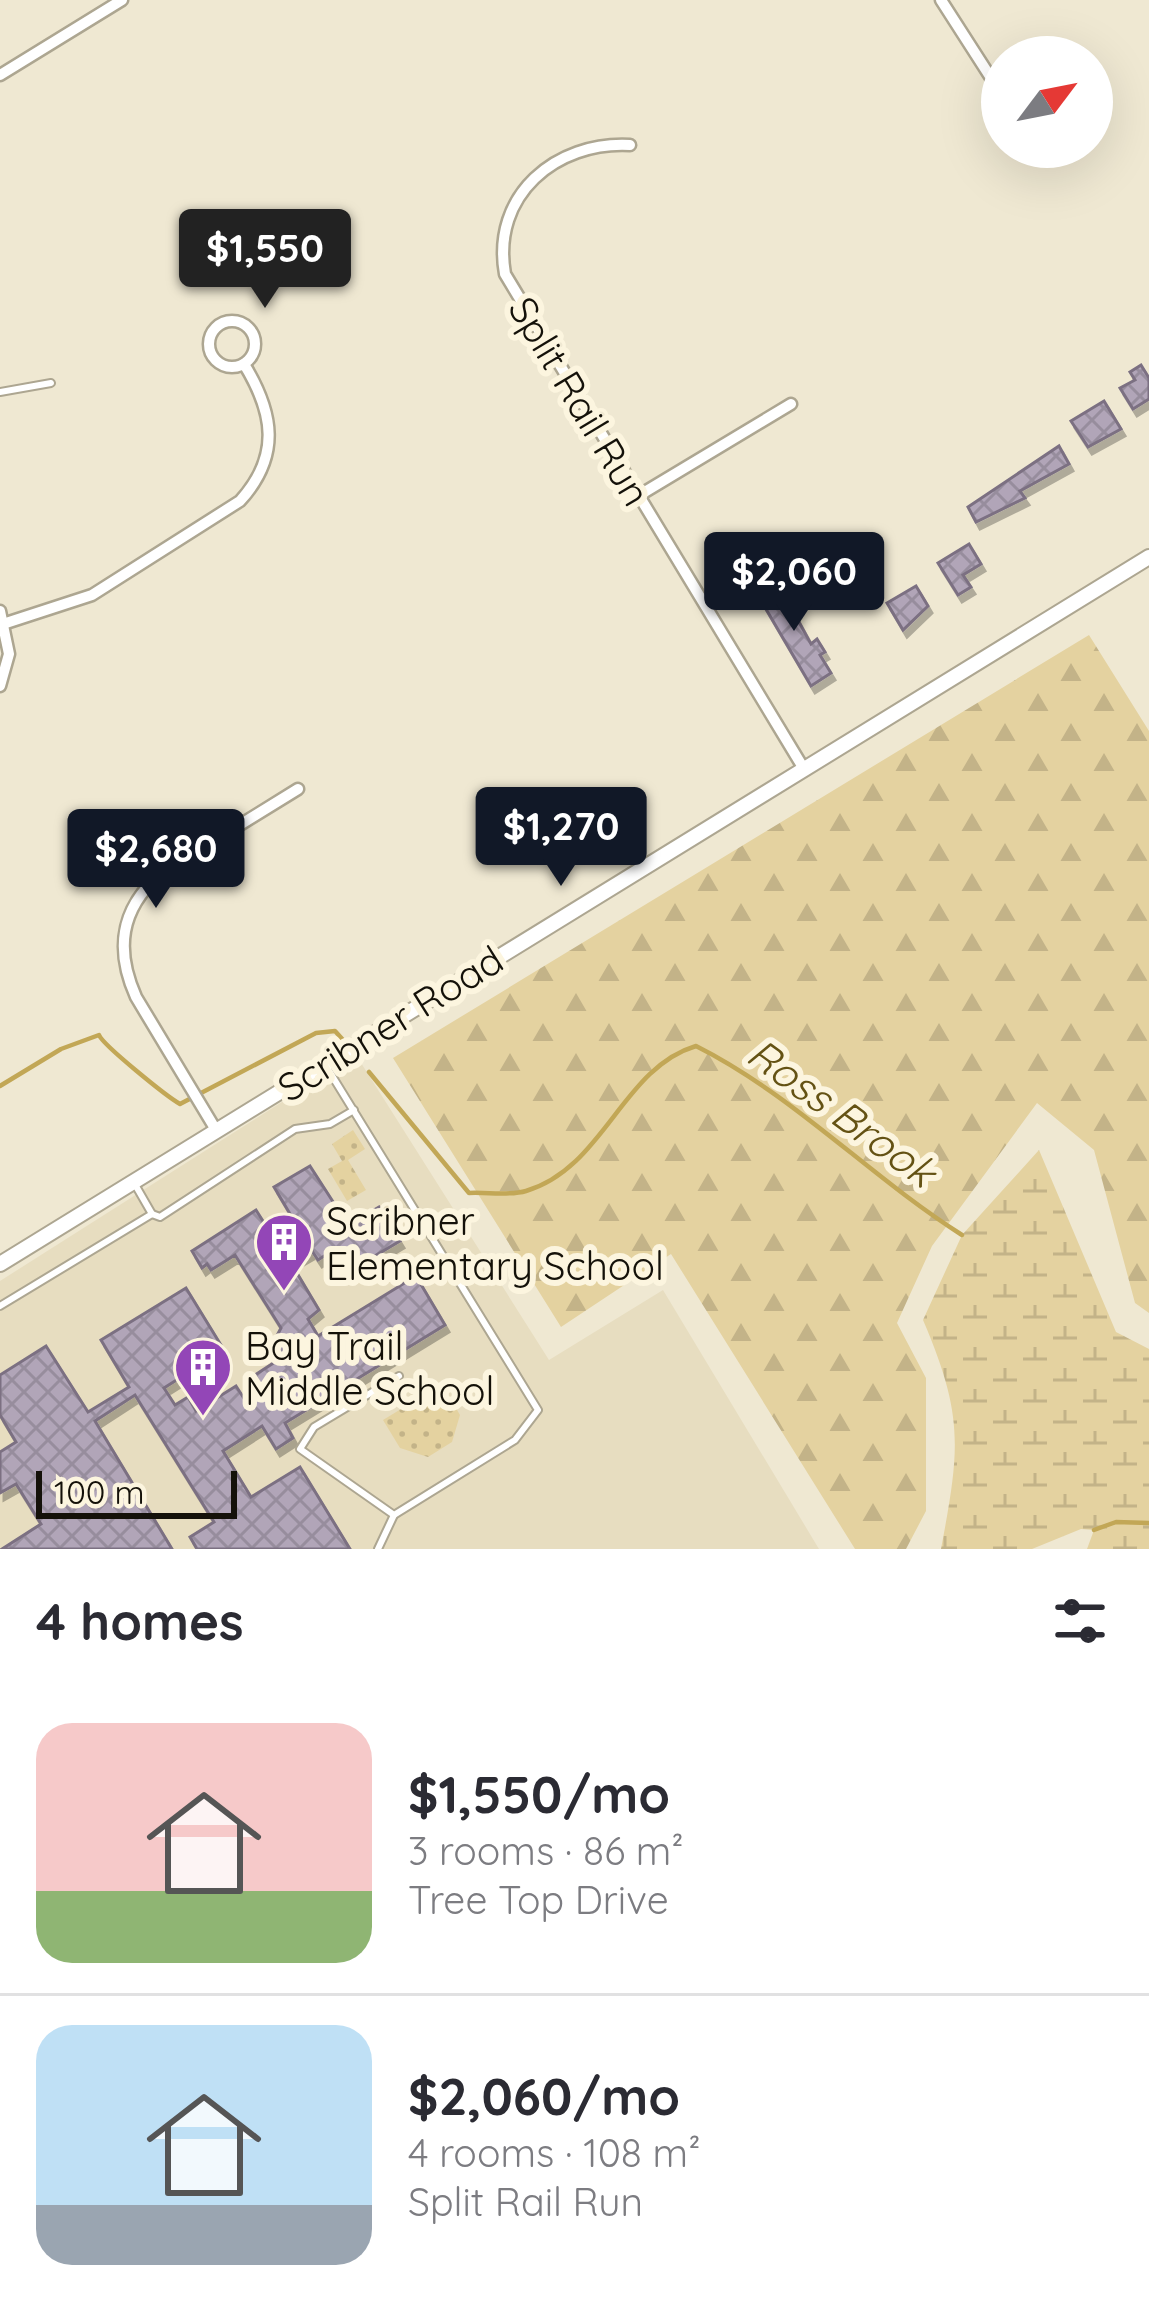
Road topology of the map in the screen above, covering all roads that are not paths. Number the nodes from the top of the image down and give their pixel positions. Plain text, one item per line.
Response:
1 (122, 0) edge
2 (941, 0) edge
3 (981, 62) edge
4 (0, 75) edge
5 (630, 145) dead end
6 (244, 364) junction
7 (51, 382) dead end
8 (0, 392) edge
9 (791, 404) dead end
10 (638, 496) junction
11 (1149, 557) edge
12 (3, 617) edge
13 (0, 686) edge
14 (804, 769) junction
15 (298, 788) dead end
16 (324, 1064) junction
17 (354, 1110) junction
18 (216, 1130) junction
19 (133, 1181) junction
20 (156, 1215) junction
21 (0, 1264) edge
22 (0, 1306) edge
23 (399, 1376) dead end
24 (394, 1515) junction
25 (378, 1549) edge

1 - 4 street
2 - 3 street
5 - 10 street, Split Rail Run
6 - 6 street
6 - 12 street
7 - 8 lane
9 - 10 street
10 - 14 street, Split Rail Run
11 - 14 street, Scribner Road
12 - 13 street
14 - 16 street, Scribner Road
15 - 18 street
16 - 17 lane
16 - 18 street, Scribner Road
17 - 20 lane
17 - 24 lane
18 - 19 street, Scribner Road
19 - 20 lane
19 - 21 street, Scribner Road
20 - 22 lane
23 - 24 lane
24 - 25 lane

